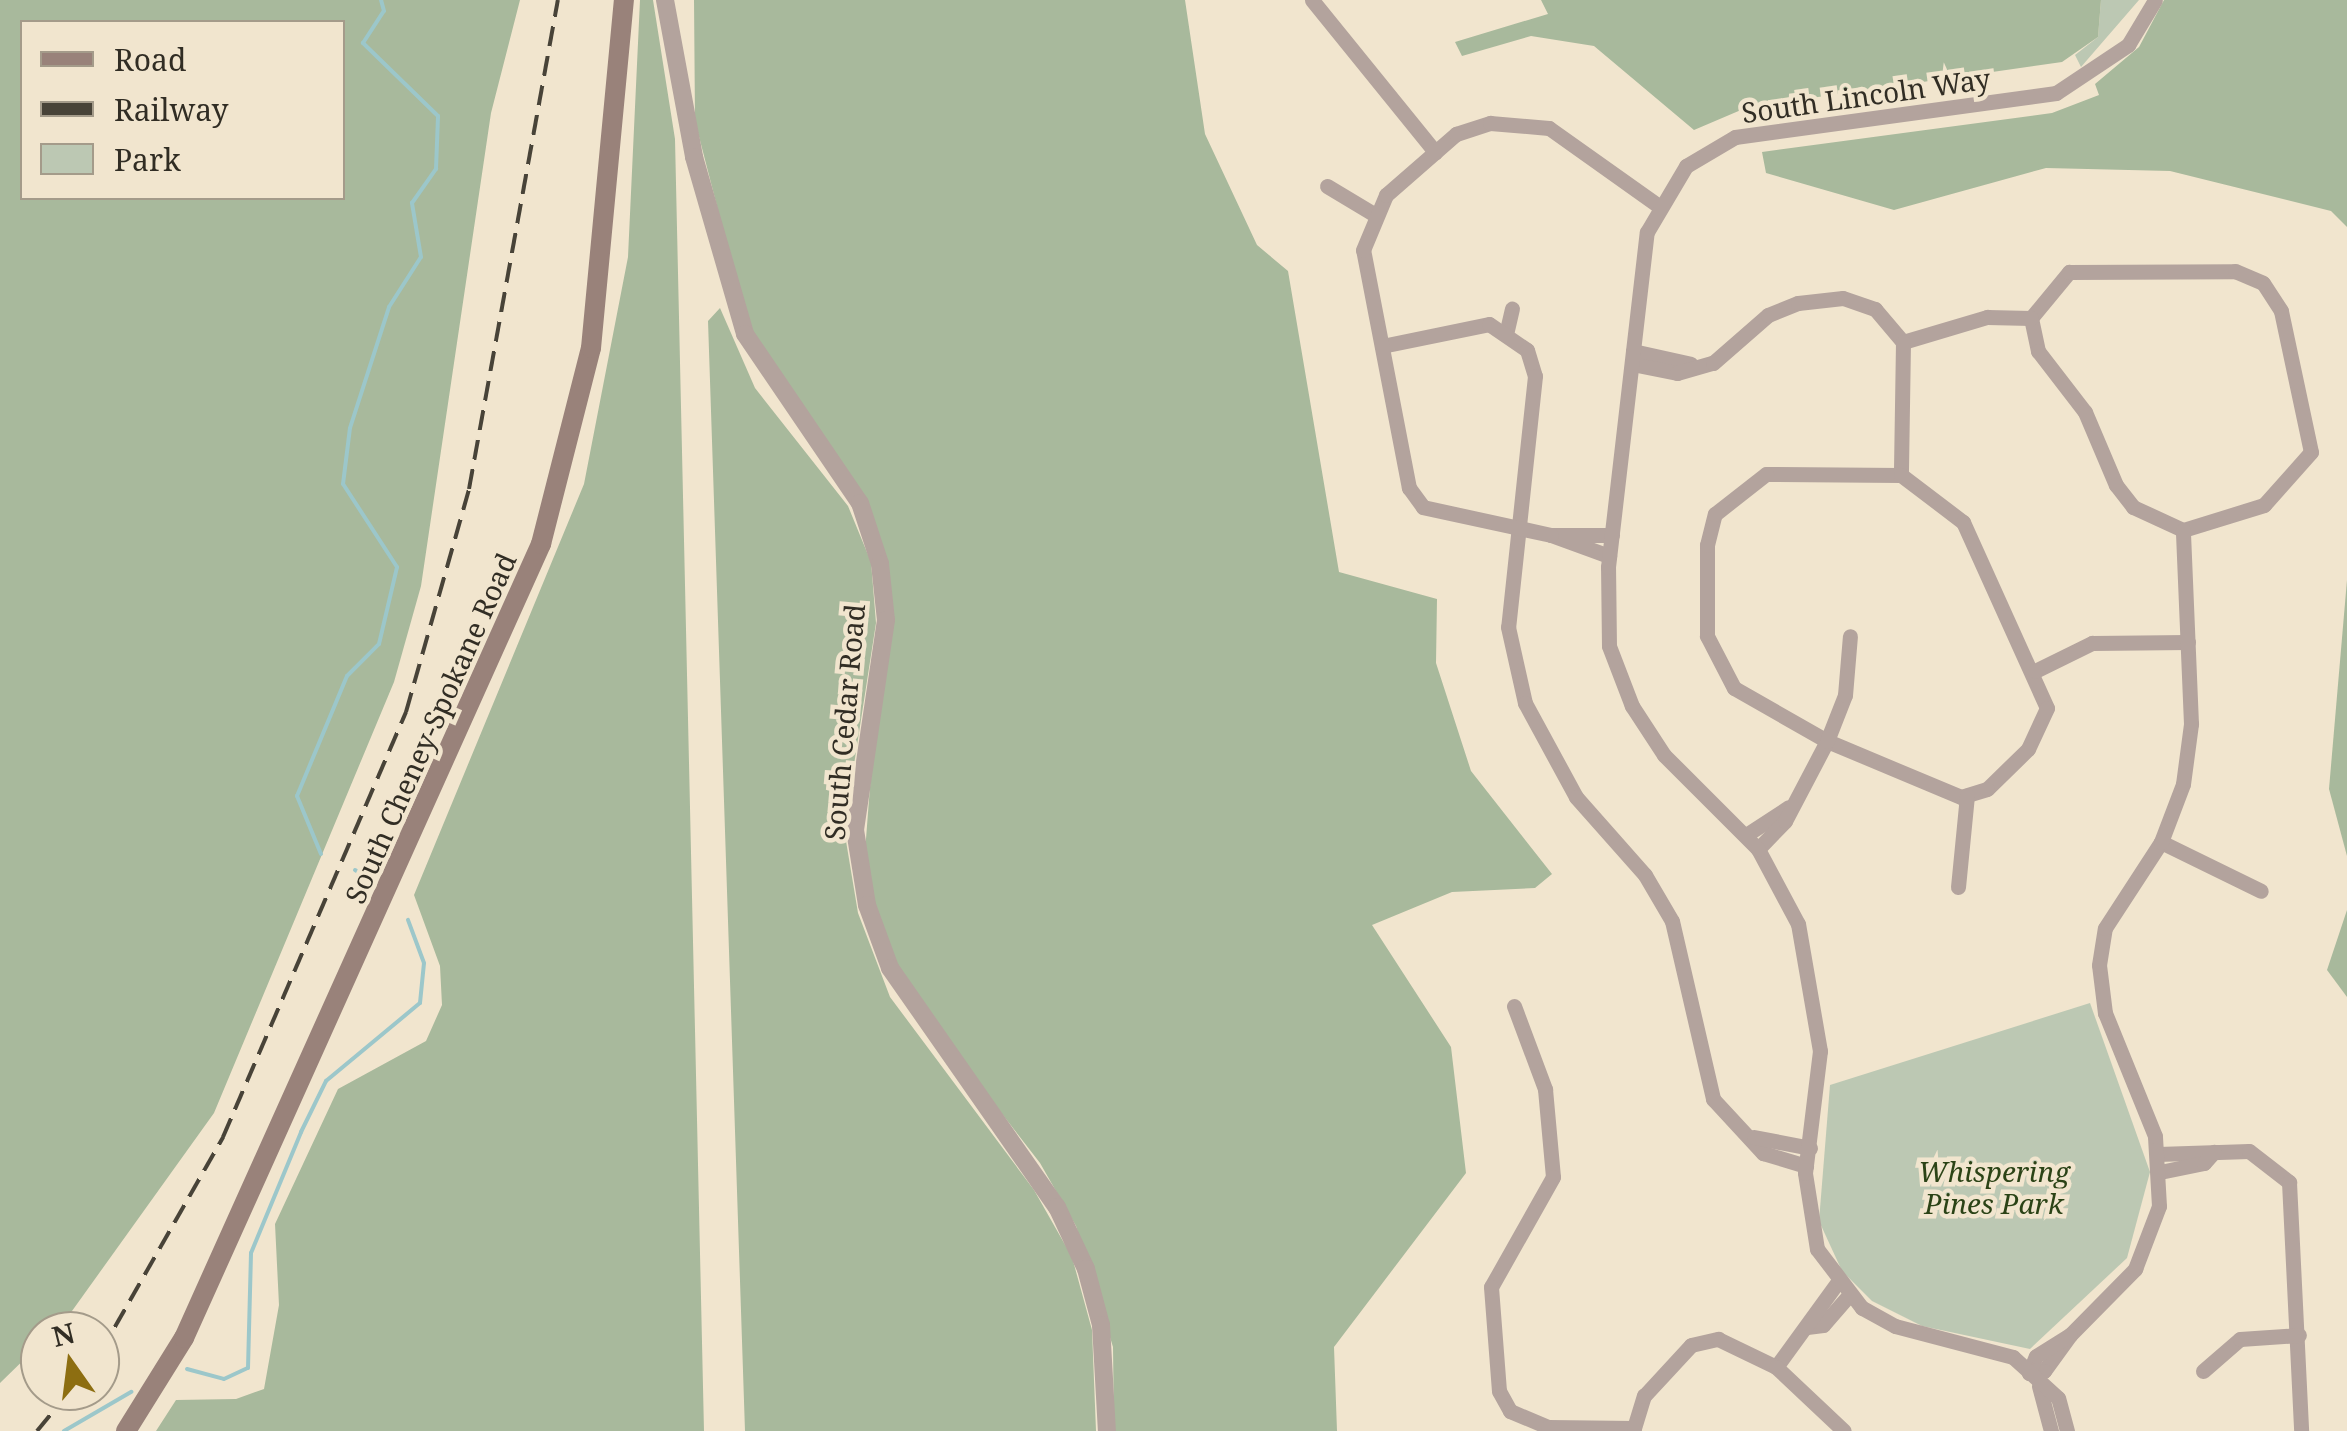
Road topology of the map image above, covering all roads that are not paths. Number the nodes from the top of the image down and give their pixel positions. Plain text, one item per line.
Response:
1 (624, 0) edge
2 (665, 0) edge
3 (1312, 0) edge
4 (2155, 0) edge
5 (1435, 152) junction
6 (1327, 186) dead end
7 (1656, 204) junction
8 (1372, 213) junction
9 (1512, 309) dead end
10 (2031, 318) junction
11 (1506, 330) junction
12 (1903, 342) junction
13 (1382, 346) junction
14 (1632, 357) junction
15 (1901, 475) junction
16 (1519, 530) junction
17 (2183, 530) junction
18 (1551, 535) junction
19 (1612, 535) junction
20 (1609, 556) junction
21 (1850, 636) dead end
22 (2188, 642) junction
23 (2035, 670) junction
24 (1827, 741) junction
25 (1967, 795) junction
26 (1789, 807) junction
27 (1746, 836) junction
28 (2161, 842) junction
29 (1758, 849) junction
30 (1958, 886) dead end
31 (2261, 890) dead end
32 (1514, 1006) dead end
33 (1754, 1137) junction
34 (1810, 1148) junction
35 (2214, 1152) junction
36 (2158, 1154) junction
37 (1806, 1166) junction
38 (2160, 1172) junction
39 (1843, 1289) junction
40 (2298, 1335) junction
41 (1776, 1368) junction
42 (2203, 1371) dead end
43 (2034, 1379) junction
44 (1548, 1429) edge
45 (1635, 1430) edge
46 (126, 1431) edge
47 (1107, 1431) edge
48 (1844, 1431) edge
49 (2050, 1431) edge
50 (2067, 1431) edge
51 (2301, 1431) edge

1 - 46 main road, South Cheney-Spokane Road
2 - 47 street, South Cedar Road
3 - 5 street
4 - 7 street, South Lincoln Way
5 - 7 street
5 - 8 street
6 - 8 street
7 - 14 street, South Lincoln Way
8 - 13 street
9 - 11 street
10 - 12 street
10 - 17 street
10 - 17 street
11 - 13 street
11 - 16 street
12 - 14 street
12 - 15 street
13 - 16 street
14 - 19 street, South Lincoln Way
15 - 23 street
15 - 24 street
16 - 18 street
16 - 33 street
17 - 22 street
18 - 19 street
18 - 20 street
19 - 20 street, South Lincoln Way
20 - 27 street, South Lincoln Way
21 - 24 street
22 - 23 street
22 - 28 street
23 - 25 street
24 - 25 street
24 - 26 street
25 - 30 street
26 - 27 street
26 - 29 street
27 - 29 street, South Lincoln Way
28 - 31 street
28 - 36 street
29 - 34 street, South Lincoln Way
32 - 44 street
33 - 34 street
33 - 37 street
34 - 37 street, South Lincoln Way
35 - 36 street
35 - 38 street
35 - 40 street
36 - 38 street
37 - 39 street, South Lincoln Way
38 - 43 street
39 - 41 street
39 - 43 street
40 - 42 street
40 - 51 street
41 - 45 street
41 - 48 street
43 - 49 street
43 - 50 street
44 - 45 street

